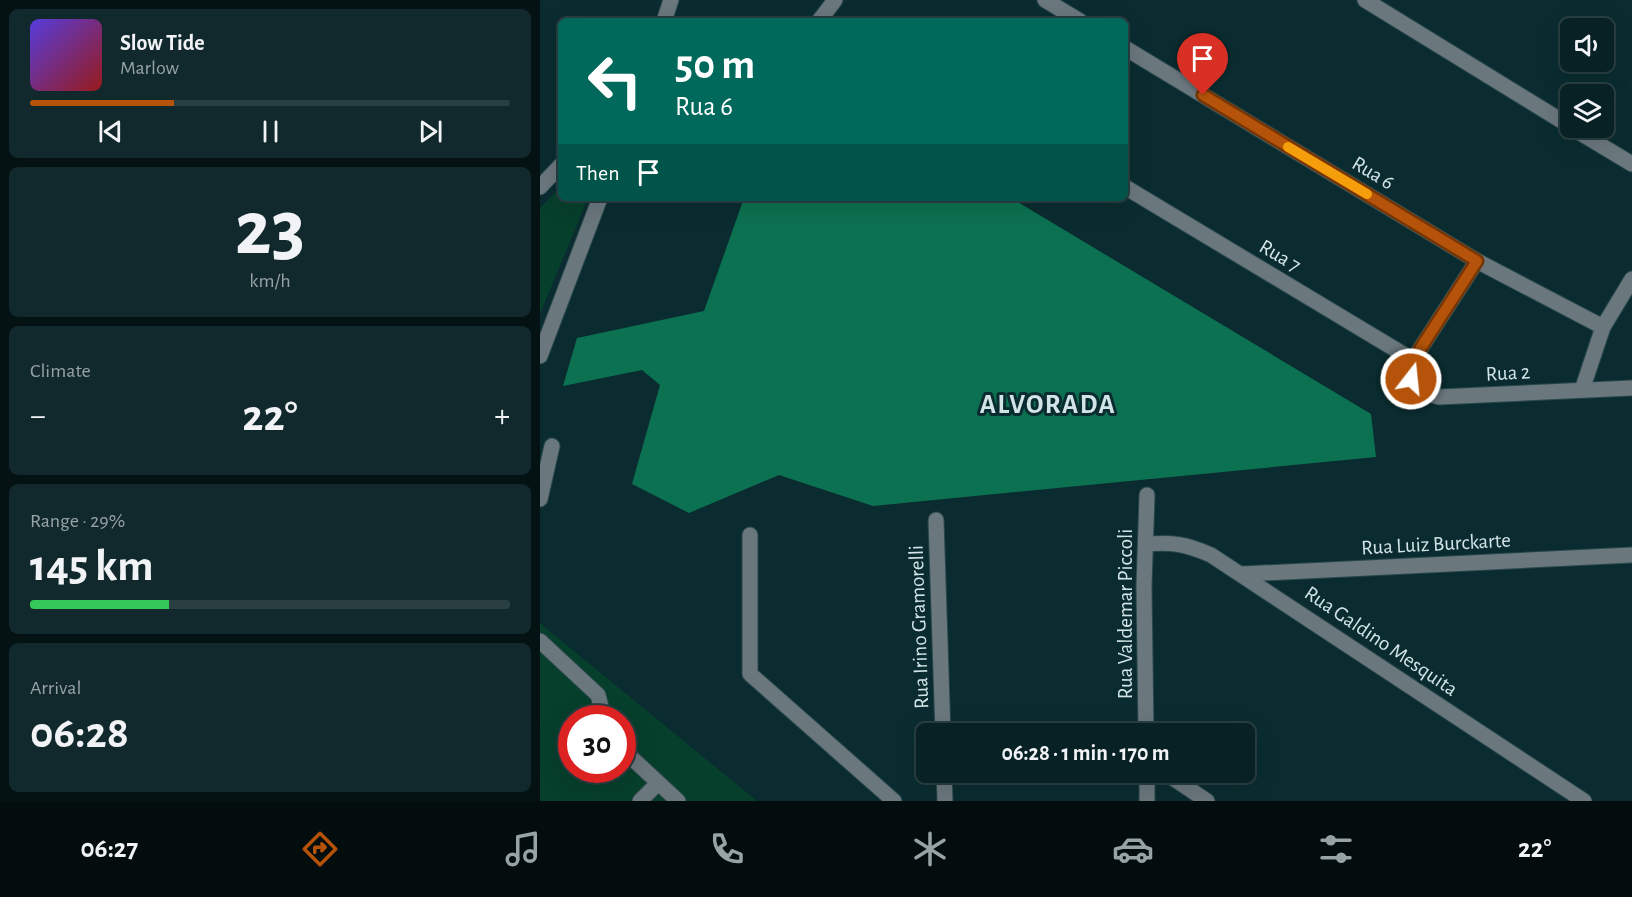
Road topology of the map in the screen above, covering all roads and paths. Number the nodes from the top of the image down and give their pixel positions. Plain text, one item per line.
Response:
1 (671, 0) edge
2 (835, 0) edge
3 (1045, 0) edge
4 (1365, 0) edge
5 (665, 18) edge
6 (821, 18) edge
7 (1075, 18) edge
8 (1128, 50) edge
9 (1560, 120) edge
10 (1589, 138) edge
11 (1632, 164) edge
12 (558, 168) edge
13 (540, 188) edge
14 (1128, 189) edge
15 (599, 201) edge
16 (1477, 261) junction
17 (1632, 279) edge
18 (1603, 327) junction
19 (540, 356) edge
20 (1413, 360) junction
21 (1632, 388) edge
22 (1582, 390) junction
23 (552, 446) dead end
24 (1147, 495) dead end
25 (540, 499) edge
26 (936, 520) dead end
27 (750, 535) dead end
28 (1146, 544) junction
29 (1632, 555) edge
30 (1242, 574) junction
31 (540, 641) edge
32 (601, 705) edge
33 (943, 723) edge
34 (1146, 723) edge
35 (636, 762) edge
36 (658, 783) junction
37 (944, 783) edge
38 (1147, 783) edge
39 (1180, 783) edge
40 (674, 800) edge
41 (639, 801) edge
42 (894, 801) edge
43 (945, 801) edge
44 (1147, 801) edge
45 (1207, 801) edge
46 (1584, 801) edge

1 - 5 street
2 - 6 street
3 - 7 street
4 - 9 street
8 - 16 street, Rua 6
10 - 11 street
12 - 13 street
14 - 20 street, Rua 7
15 - 19 street
16 - 18 street, Rua 6
16 - 20 street
17 - 18 street
18 - 22 street
20 - 22 street, Rua 2
21 - 22 street, Rua 2
23 - 25 street
24 - 28 street, Rua Valdemar Piccoli
26 - 33 street, Rua Irino Gramorelli
27 - 42 street
28 - 30 street, Rua Galdino Mesquita
28 - 34 street, Rua Valdemar Piccoli
29 - 30 street, Rua Luiz Burckarte
30 - 46 street, Rua Galdino Mesquita
31 - 32 street
35 - 36 street
36 - 40 street
36 - 41 street
37 - 43 street
38 - 44 street
39 - 45 street

